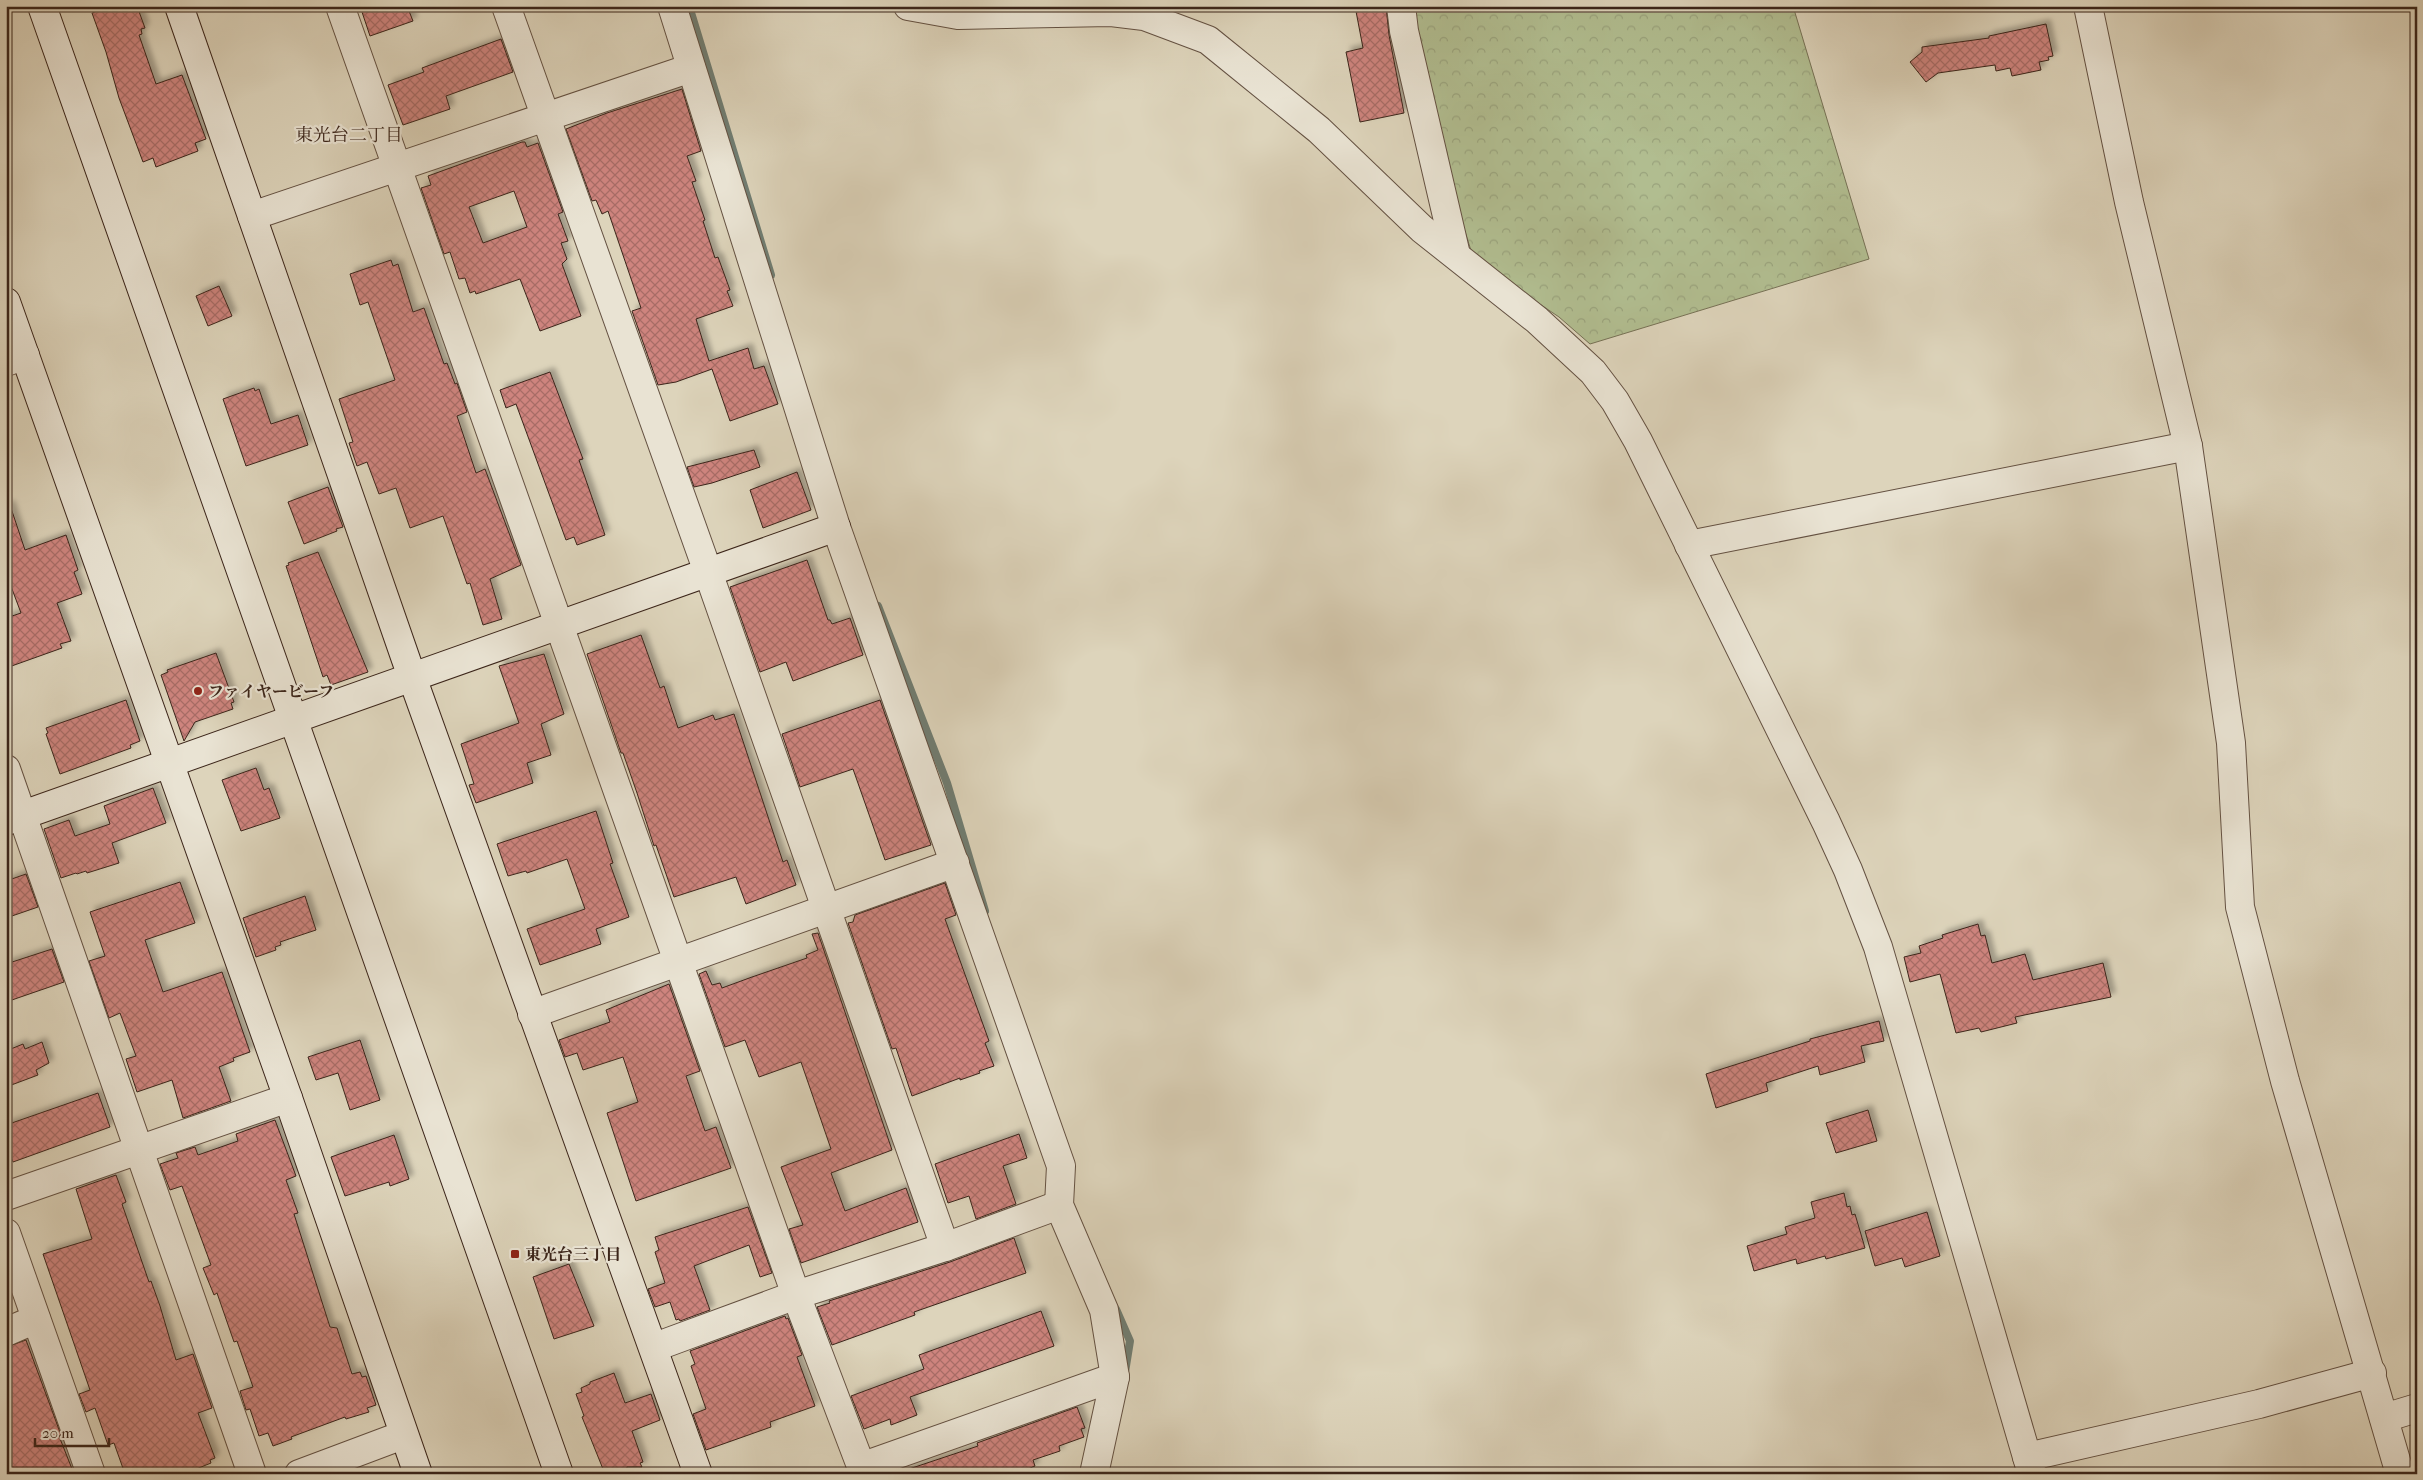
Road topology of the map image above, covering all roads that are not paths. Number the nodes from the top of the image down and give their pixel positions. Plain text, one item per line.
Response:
1 (42, 6) edge
2 (179, 6) edge
3 (340, 6) edge
4 (506, 6) edge
5 (672, 6) edge
6 (908, 6) edge
7 (1401, 6) edge
8 (2088, 6) edge
9 (691, 68) junction
10 (545, 116) junction
11 (395, 166) junction
12 (252, 216) junction
13 (1456, 255) junction
14 (6, 302) edge
15 (16, 358) edge
16 (2188, 446) junction
17 (836, 527) junction
18 (1689, 545) junction
19 (708, 572) junction
20 (560, 624) junction
21 (412, 676) junction
22 (292, 719) junction
23 (170, 763) junction
24 (6, 769) edge
25 (15, 818) edge
26 (955, 862) junction
27 (826, 908) junction
28 (679, 962) junction
29 (532, 1014) junction
30 (288, 1098) junction
31 (138, 1150) junction
32 (6, 1196) edge
33 (1059, 1205) junction
34 (6, 1234) edge
35 (945, 1247) junction
36 (796, 1295) junction
37 (36, 1319) junction
38 (6, 1332) edge
39 (654, 1347) junction
40 (2372, 1373) junction
41 (1115, 1377) junction
42 (2417, 1408) edge
43 (2384, 1418) junction
44 (404, 1435) junction
45 (2029, 1466) edge
46 (862, 1470) edge
47 (91, 1474) edge
48 (252, 1474) edge
49 (299, 1474) edge
50 (418, 1474) edge
51 (559, 1474) edge
52 (698, 1474) edge
53 (1094, 1474) edge
54 (2400, 1474) edge

1 - 22 street
2 - 12 street
3 - 11 street
4 - 10 street
5 - 9 street
6 - 13 street
7 - 13 street
8 - 16 street
9 - 10 street
9 - 17 street
10 - 11 street
10 - 19 street
11 - 12 street
11 - 20 street
12 - 21 street
13 - 18 street
14 - 15 street
15 - 23 street
16 - 18 street
16 - 40 street
17 - 19 street
17 - 26 street
18 - 45 street
19 - 20 street
19 - 27 street
20 - 21 street
20 - 28 street
21 - 22 street
21 - 29 street
22 - 23 street
22 - 51 street
23 - 25 street
23 - 30 street
24 - 25 street
25 - 31 street
26 - 27 street
26 - 33 street
27 - 28 street
27 - 35 street
28 - 29 street
28 - 36 street
29 - 39 street
30 - 31 street
30 - 44 street
31 - 32 street
31 - 48 street
33 - 35 street
33 - 41 street
34 - 37 street
35 - 36 street
36 - 39 street
36 - 46 street
37 - 38 street
37 - 47 street
39 - 52 street
40 - 43 street
40 - 45 street
41 - 46 street
41 - 53 street
42 - 43 street
43 - 54 street
44 - 49 street
44 - 50 street

